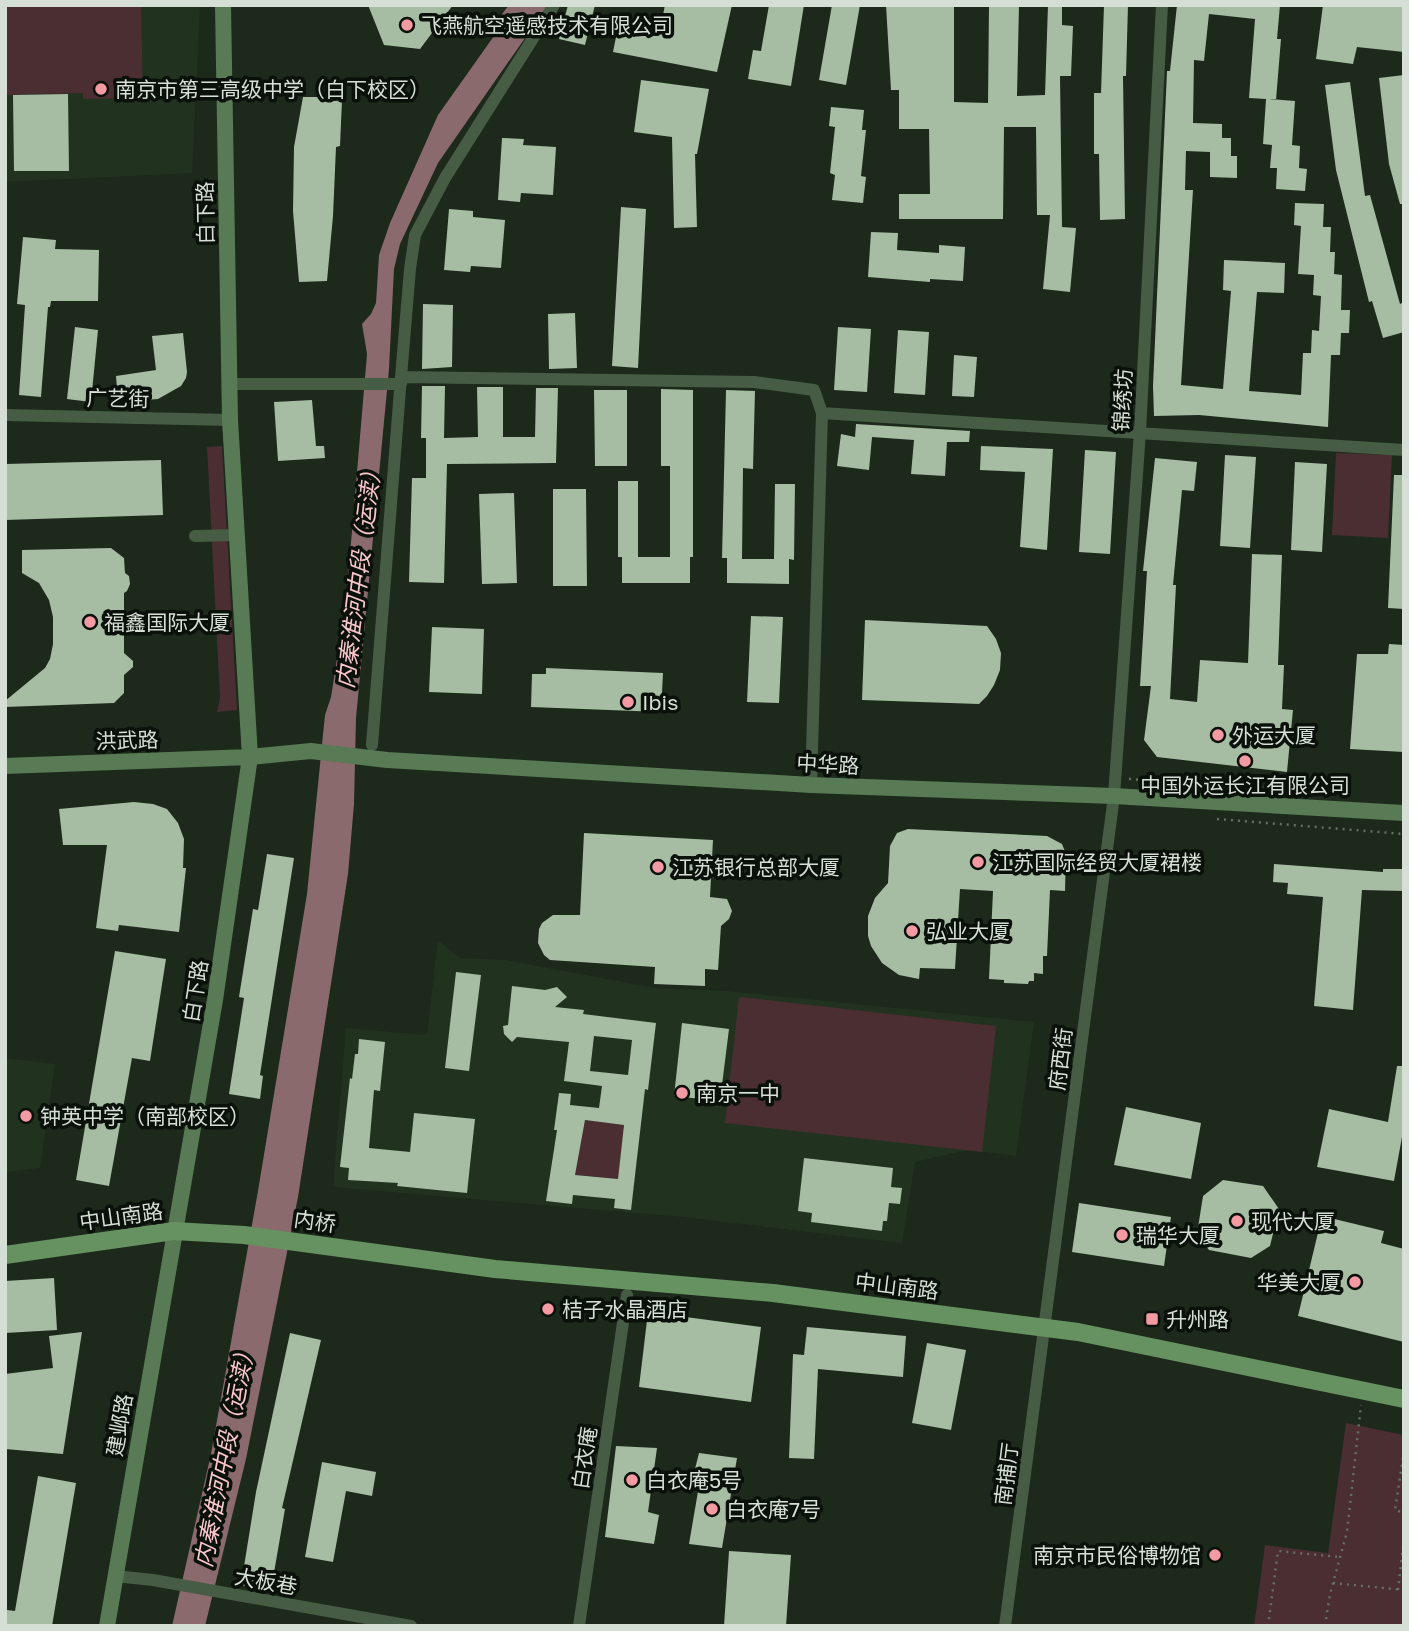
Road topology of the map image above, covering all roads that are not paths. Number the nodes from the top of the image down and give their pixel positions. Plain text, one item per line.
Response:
1 (223, 5) edge
2 (554, 5) edge
3 (1163, 5) edge
4 (401, 381) junction
5 (229, 384) junction
6 (822, 413) junction
7 (5, 415) edge
8 (230, 420) junction
9 (1140, 432) junction
10 (1404, 450) edge
11 (237, 535) junction
12 (195, 536) dead end
13 (372, 745) dead end
14 (250, 757) junction
15 (5, 766) edge
16 (811, 785) junction
17 (1114, 796) junction
18 (1404, 813) edge
19 (174, 1231) junction
20 (244, 1235) joint
21 (379, 1253) joint
22 (5, 1255) edge
23 (627, 1295) dead end
24 (1044, 1328) junction
25 (1404, 1398) edge
26 (115, 1576) junction
27 (107, 1626) edge
28 (411, 1626) edge
29 (579, 1626) edge
30 (1005, 1626) edge

1 - 5 main road, 白下路
2 - 4 street
3 - 9 street, 锦绣坊
4 - 5 street
4 - 6 street
4 - 13 street
5 - 8 main road, 白下路
6 - 9 street
6 - 16 street
7 - 8 street, 广艺街
8 - 11 main road, 白下路
9 - 10 street
9 - 17 street, 锦绣坊
11 - 12 street
11 - 14 main road, 白下路
14 - 15 main road, 洪武路
14 - 16 main road, 中华路
14 - 19 main road, 白下路
16 - 17 main road, 中华路
17 - 18 main road, 中华路
17 - 24 street, 府西街
19 - 20 main road, 中山南路
19 - 22 main road, 中山南路
19 - 26 main road, 建邺路
20 - 21 main road, 内桥
21 - 24 main road, 中山南路
23 - 29 street, 白衣庵
24 - 25 main road, 中山南路
24 - 30 street, 南捕厅
26 - 27 main road, 建邺路
26 - 28 street, 大板巷

